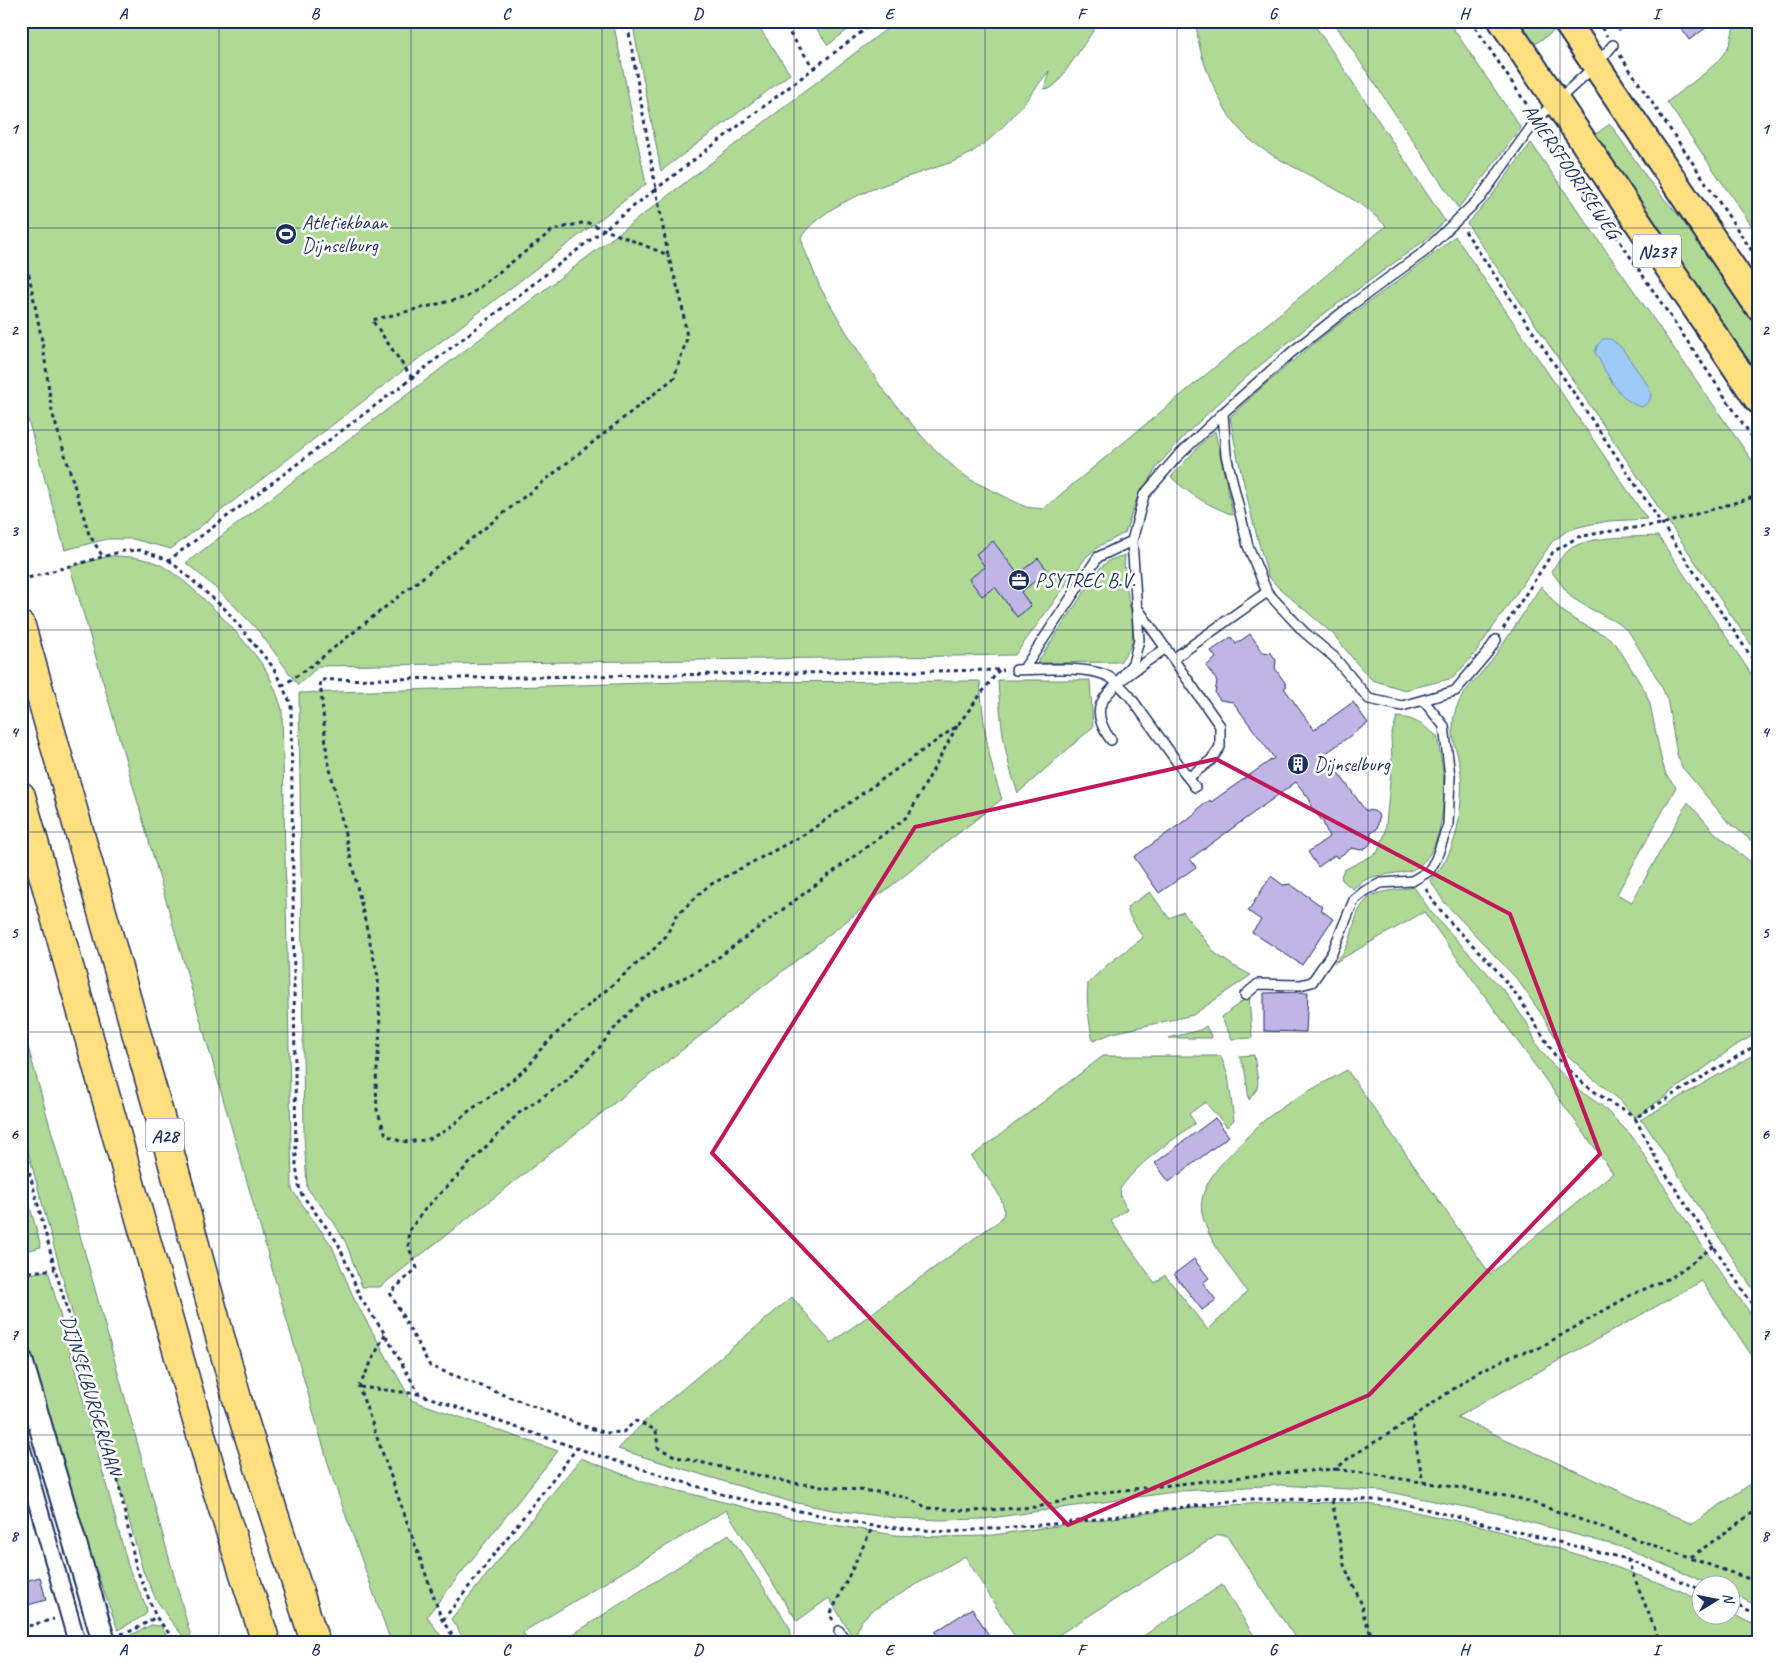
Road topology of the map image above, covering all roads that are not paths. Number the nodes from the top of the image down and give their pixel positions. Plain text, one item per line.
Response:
1 (1502, 21) edge
2 (1566, 21) edge
3 (1613, 45) road end
4 (1596, 65) junction
5 (1546, 110) junction
6 (1758, 306) edge
7 (1758, 400) edge
8 (1223, 413) junction
9 (1132, 541) junction
10 (1267, 592) junction
11 (1135, 604) junction
12 (21, 626) edge
13 (1496, 640) road end
14 (1166, 648) junction
15 (1174, 659) junction
16 (1117, 683) junction
17 (1424, 700) junction
18 (1111, 740) dead end
19 (1188, 778) junction
20 (1195, 787) dead end
21 (21, 796) edge
22 (1245, 994) dead end
23 (21, 1360) edge
24 (22, 1450) edge
25 (839, 1631) road end
26 (102, 1637) edge
27 (72, 1641) edge
28 (266, 1642) edge
29 (315, 1642) edge
30 (847, 1642) edge

1 - 5 main road, AMERSFOORTSEWEG / N237
2 - 4 main road, N237
3 - 4 lane
4 - 5 lane
4 - 6 main road, N237
5 - 7 main road, AMERSFOORTSEWEG / N237
5 - 8 lane
8 - 9 lane
8 - 10 lane
9 - 11 lane
9 - 16 lane
10 - 15 lane
10 - 17 lane
11 - 14 lane
11 - 16 lane
12 - 29 highway, A28
13 - 17 lane
14 - 15 lane
14 - 16 lane
15 - 19 lane
16 - 18 lane
16 - 19 lane
17 - 22 lane
19 - 20 lane
21 - 28 highway, A28
23 - 26 main road
24 - 27 street
25 - 30 lane
26 - 27 street

